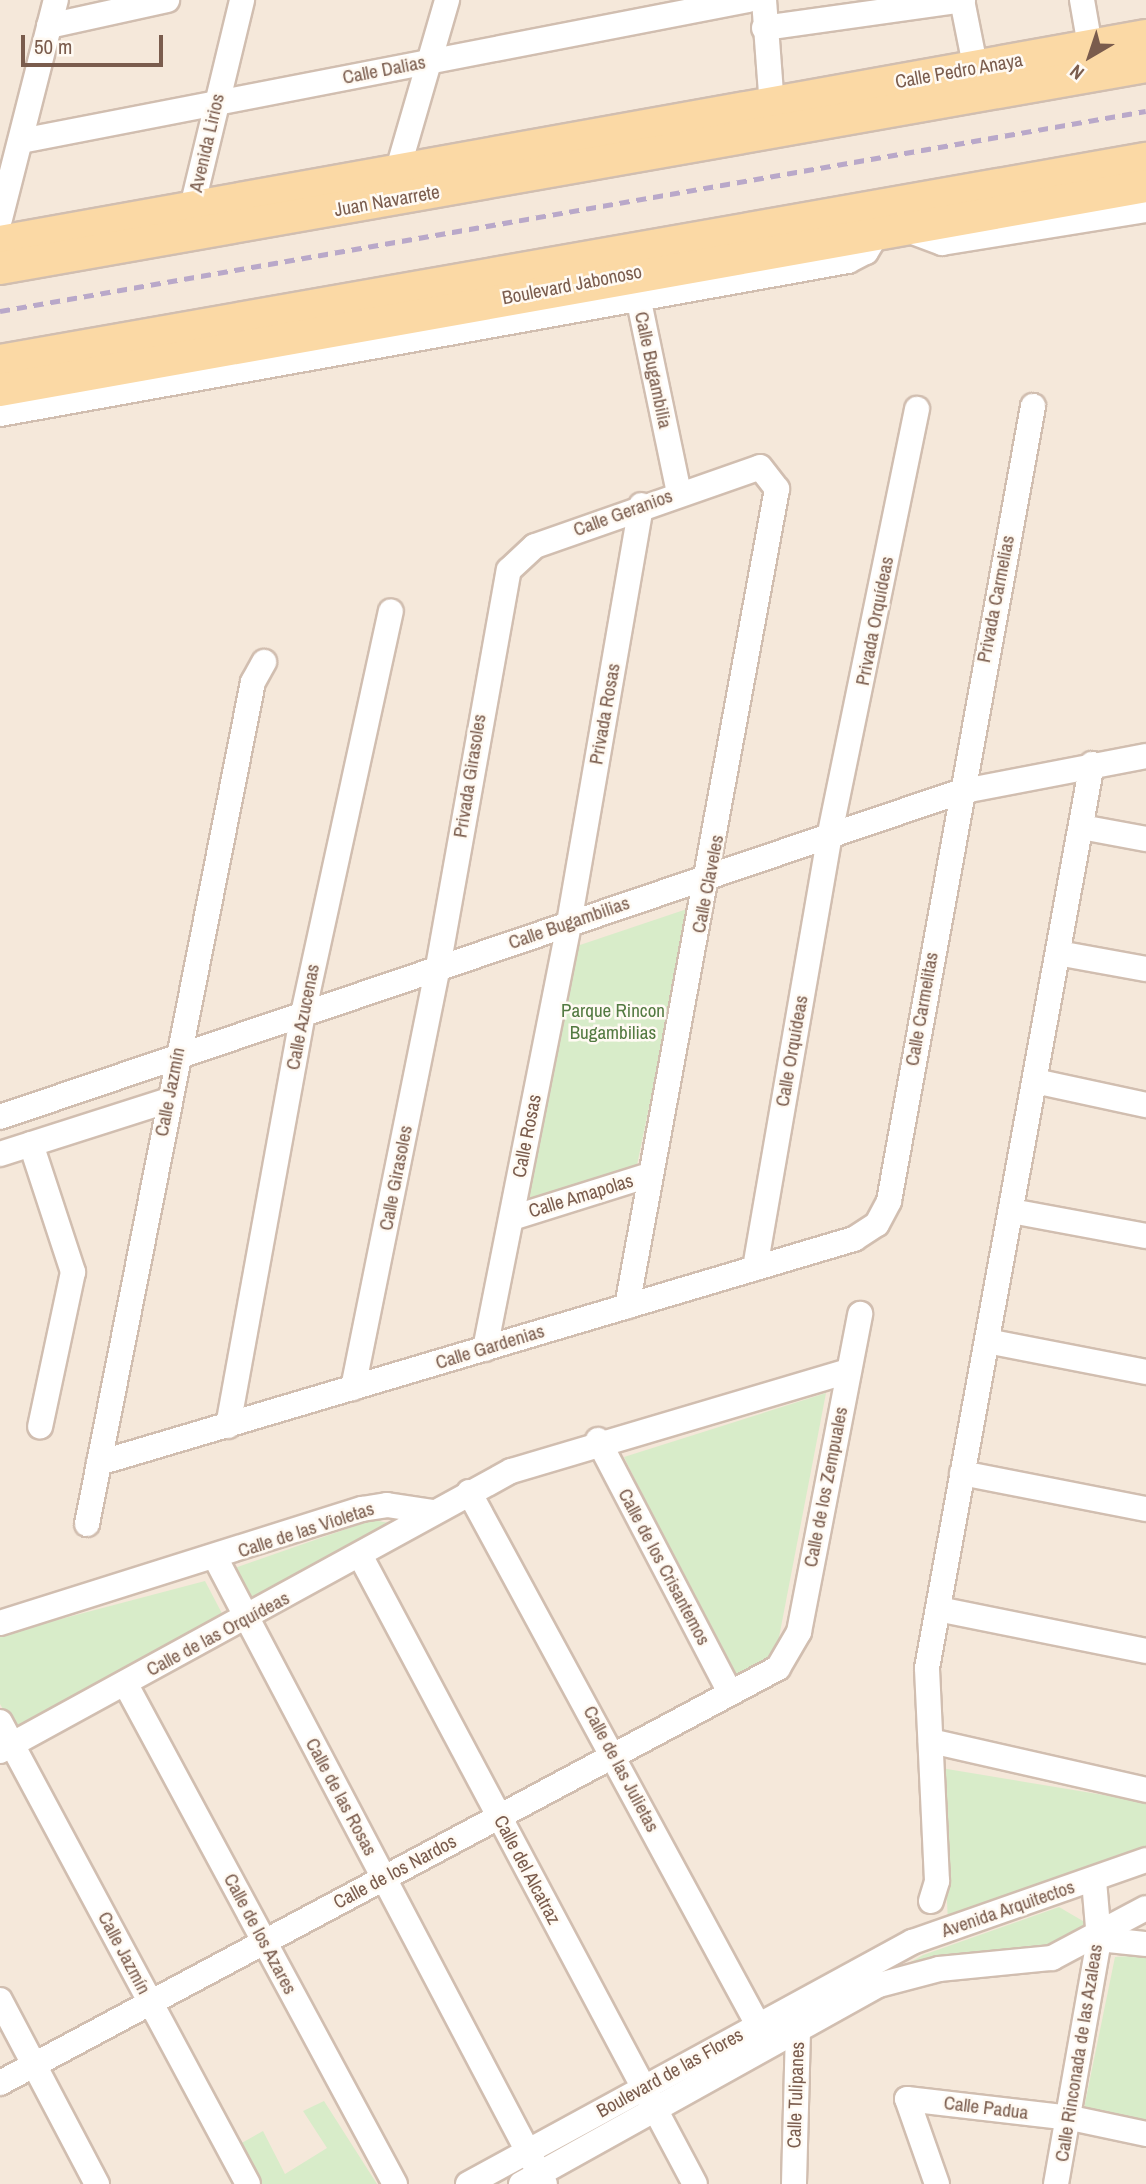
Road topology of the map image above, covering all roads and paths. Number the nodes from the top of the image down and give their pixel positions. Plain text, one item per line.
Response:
1 (56, 0) edge
2 (167, 0) edge
3 (242, 0) edge
4 (447, 0) edge
5 (748, 0) edge
6 (764, 0) edge
7 (962, 0) edge
8 (1082, 0) edge
9 (49, 26) junction
10 (764, 28) junction
11 (1146, 36) edge
12 (1090, 46) junction
13 (428, 62) junction
14 (1146, 66) edge
15 (978, 82) junction
16 (217, 102) junction
17 (773, 118) junction
18 (20, 141) junction
19 (1146, 159) edge
20 (398, 169) junction
21 (1146, 186) edge
22 (193, 204) junction
23 (1146, 210) edge
24 (0, 219) edge
25 (892, 238) junction
26 (0, 242) edge
27 (0, 268) edge
28 (634, 275) junction
29 (278, 352) junction
30 (0, 360) edge
31 (0, 390) edge
32 (1032, 406) dead end
33 (917, 409) dead end
34 (0, 414) edge
35 (760, 467) joint
36 (679, 492) junction
37 (641, 505) junction
38 (502, 584) joint
39 (391, 611) dead end
40 (264, 662) dead end
41 (1146, 756) edge
42 (1092, 764) junction
43 (959, 792) junction
44 (1083, 817) junction
45 (830, 834) junction
46 (1146, 839) edge
47 (711, 874) junction
48 (569, 923) junction
49 (1058, 953) junction
50 (438, 967) junction
51 (1146, 969) edge
52 (303, 1014) junction
53 (177, 1057) junction
54 (1035, 1081) junction
55 (169, 1100) junction
56 (1146, 1105) edge
57 (0, 1117) edge
58 (32, 1144) junction
59 (0, 1154) edge
60 (649, 1175) junction
61 (1011, 1211) junction
62 (512, 1218) junction
63 (877, 1224) joint
64 (1146, 1236) edge
65 (755, 1268) junction
66 (627, 1306) junction
67 (860, 1314) dead end
68 (987, 1341) junction
69 (485, 1349) junction
70 (848, 1371) junction
71 (1146, 1372) edge
72 (353, 1388) junction
73 (228, 1426) junction
74 (40, 1427) dead end
75 (598, 1440) junction
76 (99, 1463) junction
77 (962, 1473) junction
78 (469, 1492) junction
79 (1146, 1509) edge
80 (433, 1512) junction
81 (87, 1524) dead end
82 (361, 1557) junction
83 (216, 1559) junction
84 (938, 1609) junction
85 (247, 1619) junction
86 (0, 1623) edge
87 (1146, 1651) edge
88 (788, 1659) joint
89 (125, 1683) junction
90 (730, 1693) junction
91 (0, 1722) edge
92 (932, 1741) junction
93 (6, 1748) edge
94 (614, 1755) junction
95 (1146, 1790) edge
96 (498, 1816) junction
97 (1146, 1860) edge
98 (383, 1878) junction
99 (1094, 1881) junction
100 (931, 1901) dead end
101 (1146, 1908) edge
102 (1098, 1939) junction
103 (264, 1941) junction
104 (1146, 1944) edge
105 (876, 1974) junction
106 (0, 2000) edge
107 (151, 2002) junction
108 (793, 2020) junction
109 (758, 2024) junction
110 (770, 2047) junction
111 (34, 2064) junction
112 (0, 2083) edge
113 (643, 2088) junction
114 (656, 2111) junction
115 (1070, 2118) junction
116 (1146, 2134) edge
117 (533, 2174) edge
118 (97, 2184) edge
119 (248, 2184) edge
120 (395, 2184) edge
121 (468, 2184) edge
122 (695, 2184) edge
123 (794, 2184) edge
124 (937, 2184) edge
125 (1056, 2184) edge

1 - 9 street
2 - 9 street
3 - 16 street, Avenida Lirios
4 - 13 street
5 - 13 street, Calle Dalias
6 - 10 street
7 - 10 street
7 - 15 street
8 - 12 street
9 - 18 street
10 - 17 street
11 - 12 main road, Calle Pedro Anaya
12 - 15 main road, Calle Pedro Anaya
13 - 16 street, Calle Dalias
13 - 20 street
14 - 15 main road, Calle Pedro Anaya
15 - 17 main road, Calle Pedro Anaya
16 - 18 street, Calle Dalias
16 - 22 street, Avenida Lirios
17 - 20 main road, Juan Navarrete
17 - 27 main road, Juan Navarrete
18 - 24 street
19 - 28 main road, Boulevard Jabonoso
20 - 22 main road, Juan Navarrete
21 - 25 main road, Boulevard Jabonoso
22 - 26 main road, Juan Navarrete
23 - 25 street
25 - 28 main road, Boulevard Jabonoso
28 - 29 main road, Boulevard Jabonoso
28 - 30 main road, Boulevard Jabonoso
28 - 36 street, Calle Bugambilia
29 - 31 main road, Boulevard Jabonoso
29 - 34 street
32 - 43 street, Privada Carmelias
33 - 45 street, Privada Orquídeas
35 - 36 street, Calle Geranios
35 - 47 street, Calle Claveles
36 - 37 street, Calle Geranios
37 - 38 street, Calle Geranios
37 - 48 street, Privada Rosas
38 - 50 street, Privada Girasoles
39 - 52 street, Calle Azucenas
40 - 53 street, Calle Jazmín
41 - 42 street, Calle Bugambilias
42 - 43 street, Calle Bugambilias
42 - 44 street
43 - 45 street, Calle Bugambilias
43 - 63 street, Calle Carmelitas
44 - 46 street
44 - 49 street
45 - 47 street, Calle Bugambilias
45 - 65 street, Calle Orquídeas
47 - 48 street, Calle Bugambilias
47 - 60 street, Calle Claveles
48 - 50 street, Calle Bugambilias
48 - 62 street, Calle Rosas
49 - 51 street
49 - 54 street
50 - 52 street, Calle Bugambilias
50 - 72 street, Calle Girasoles
52 - 53 street, Calle Bugambilias
52 - 73 street, Calle Azucenas
53 - 55 street, Calle Jazmín
53 - 57 street, Calle Bugambilias
54 - 56 street
54 - 61 street
55 - 58 street
55 - 76 street, Calle Jazmín
58 - 59 street
58 - 74 street
60 - 62 street, Calle Amapolas
60 - 66 street, Calle Claveles
61 - 64 street
61 - 68 street
62 - 69 street, Calle Rosas
63 - 65 street, Calle Gardenias
65 - 66 street, Calle Gardenias
66 - 69 street, Calle Gardenias
67 - 70 street, Calle de los Zempuales
68 - 71 street
68 - 77 street
69 - 72 street, Calle Gardenias
70 - 75 street
70 - 88 street, Calle de los Zempuales
72 - 73 street, Calle Gardenias
73 - 76 street, Calle Gardenias
75 - 78 street
75 - 90 street, Calle de los Crisantemos
76 - 81 street, Calle Jazmín
77 - 79 street
77 - 84 street
78 - 80 street
78 - 94 street, Calle de las Julietas
80 - 82 street, Calle de las Orquídeas
80 - 83 street, Calle de las Violetas
82 - 85 street, Calle de las Orquídeas
82 - 96 street, Calle del Alcatraz
83 - 85 street, Calle de las Rosas
83 - 86 street, Calle de las Violetas
84 - 87 street
84 - 92 street
85 - 89 street, Calle de las Orquídeas
85 - 98 street, Calle de las Rosas
88 - 90 street, Calle de los Nardos
89 - 93 street, Calle de las Orquídeas
89 - 103 street, Calle de los Azares
90 - 94 street, Calle de los Nardos
91 - 93 street, Calle Jazmín
92 - 95 street
92 - 100 street
93 - 107 street, Calle Jazmín
94 - 96 street, Calle de los Nardos
94 - 109 street, Calle de las Julietas
96 - 98 street, Calle de los Nardos
96 - 113 street, Calle del Alcatraz
97 - 99 street, Avenida Arquitectos
98 - 103 street, Calle de los Nardos
98 - 117 street, Calle de las Rosas
99 - 102 street, Calle Rinconada de las Azaleas
99 - 105 street, Avenida Arquitectos
101 - 102 street, Avenida Arquitectos
102 - 104 street
102 - 105 street, Avenida Arquitectos
102 - 115 street, Calle Rinconada de las Azaleas
103 - 107 street, Calle de los Nardos
103 - 120 street, Calle de los Azares
105 - 108 street, Boulevard de las Flores
106 - 111 street
107 - 111 street, Calle de los Nardos
107 - 119 street, Calle Jazmín
108 - 109 street, Boulevard de las Flores
108 - 110 street, Boulevard de las Flores
108 - 123 street, Calle Tulipanes
109 - 110 street, Calle de las Julietas
109 - 113 street, Boulevard de las Flores
110 - 114 street, Boulevard de las Flores
111 - 112 street, Calle de los Nardos
111 - 118 street
113 - 114 street, Calle del Alcatraz
113 - 117 street, Boulevard de las Flores
114 - 117 street, Boulevard de las Flores
114 - 122 street, Calle del Alcatraz
115 - 116 street, Calle Padua
115 - 124 street, Calle Padua
115 - 125 street, Calle Rinconada de las Azaleas
117 - 121 street, Boulevard de las Flores

